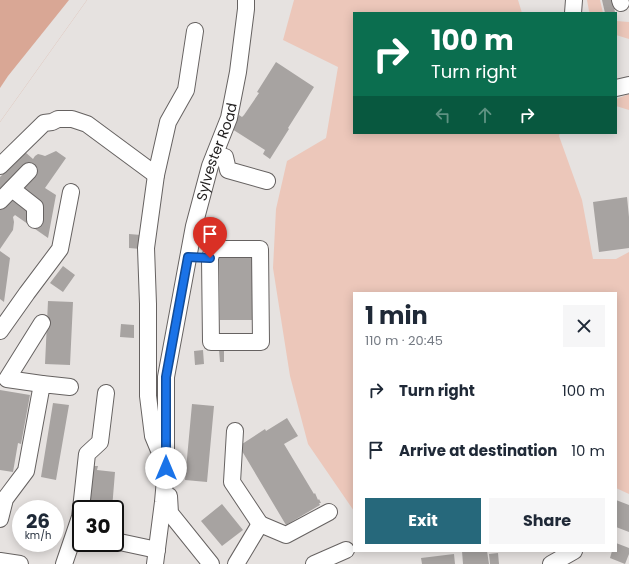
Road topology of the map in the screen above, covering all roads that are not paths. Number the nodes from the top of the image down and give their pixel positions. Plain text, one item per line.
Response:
1 (246, 0) edge
2 (574, 0) edge
3 (573, 12) edge
4 (195, 31) dead end
5 (629, 86) edge
6 (617, 88) edge
7 (215, 154) junction
8 (0, 166) edge
9 (29, 171) dead end
10 (156, 175) junction
11 (268, 181) dead end
12 (12, 189) junction
13 (71, 192) dead end
14 (0, 201) edge
15 (35, 220) dead end
16 (188, 257) junction
17 (210, 258) junction
18 (42, 323) dead end
19 (0, 331) edge
20 (42, 384) junction
21 (70, 387) dead end
22 (106, 393) dead end
23 (235, 431) dead end
24 (166, 468) junction
25 (2, 498) edge
26 (82, 500) edge
27 (329, 512) dead end
28 (0, 519) edge
29 (260, 524) junction
30 (72, 540) edge
31 (124, 545) edge
32 (346, 550) dead end
33 (572, 552) edge
34 (156, 557) edge
35 (0, 561) edge
36 (20, 564) edge
37 (64, 564) edge
38 (211, 564) edge
39 (236, 564) edge
40 (314, 564) edge
41 (551, 564) edge

1 - 7 street, Sylvester Road
2 - 3 street
4 - 10 street
5 - 6 street
7 - 11 street
7 - 16 street, Sylvester Road
8 - 10 street
9 - 12 street
10 - 24 street
12 - 14 street
12 - 15 street
13 - 19 street
16 - 17 street
16 - 24 street, Sylvester Road
17 - 17 street
18 - 20 street
20 - 21 street
20 - 25 street
22 - 26 street
23 - 29 street
24 - 34 street, Sylvester Road
24 - 38 street, Sylvester Road
25 - 28 street
27 - 29 street
29 - 39 street
30 - 37 street
31 - 34 street
32 - 40 street
33 - 41 street
35 - 36 street

